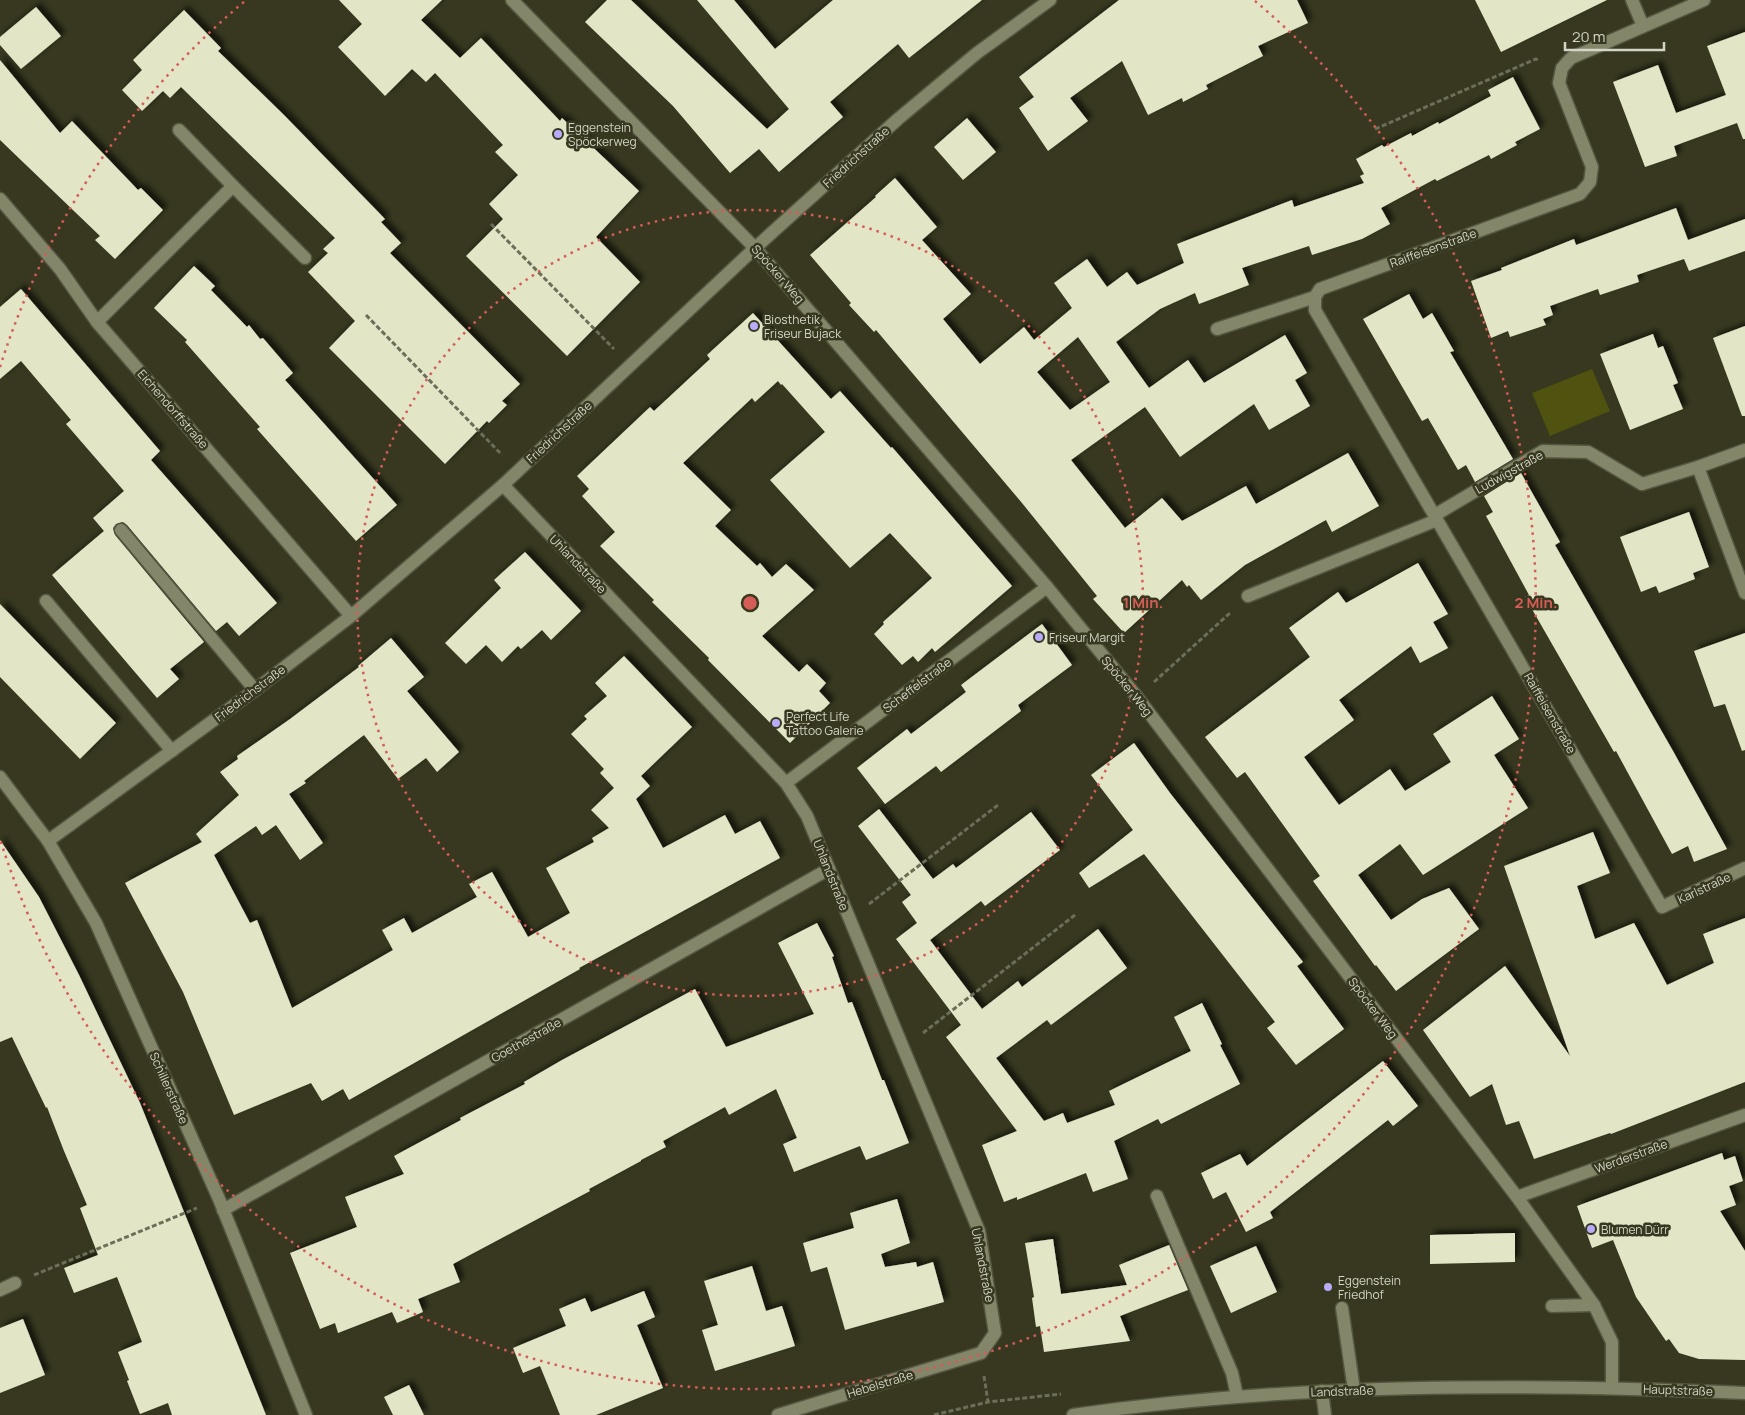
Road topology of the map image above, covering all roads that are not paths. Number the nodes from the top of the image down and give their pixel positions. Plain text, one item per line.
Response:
1 (512, 0) edge
2 (1050, 0) edge
3 (1632, 0) edge
4 (1704, 0) edge
5 (1643, 26) junction
6 (179, 130) dead end
7 (234, 186) junction
8 (0, 199) edge
9 (755, 248) junction
10 (305, 258) dead end
11 (1315, 297) junction
12 (97, 322) junction
13 (1217, 329) dead end
14 (1745, 450) edge
15 (1698, 467) junction
16 (503, 485) junction
17 (1436, 517) junction
18 (122, 530) dead end
19 (1047, 587) junction
20 (1745, 593) edge
21 (1248, 596) road end
22 (46, 601) dead end
23 (351, 616) junction
24 (255, 690) junction
25 (172, 751) junction
26 (0, 777) edge
27 (786, 783) junction
28 (48, 841) junction
29 (1745, 868) edge
30 (829, 869) junction
31 (1662, 907) joint
32 (1745, 1115) edge
33 (1156, 1196) dead end
34 (1517, 1197) junction
35 (221, 1205) junction
36 (15, 1283) road end
37 (0, 1290) edge
38 (1594, 1305) junction
39 (1552, 1306) dead end
40 (1342, 1308) dead end
41 (981, 1353) joint
42 (1612, 1388) junction
43 (1354, 1390) junction
44 (1322, 1391) junction
45 (1745, 1393) edge
46 (1237, 1396) junction
47 (306, 1415) edge
48 (778, 1415) edge
49 (1073, 1415) edge
50 (1325, 1415) edge

1 - 9 street, Spöcker Weg
2 - 9 street, Friedrichstraße
3 - 5 street
4 - 5 street
5 - 11 street, Raiffeisenstraße
6 - 7 street
7 - 10 street
7 - 12 street
8 - 12 street, Eichendorffstraße
9 - 16 street, Friedrichstraße
9 - 19 street, Spöcker Weg
11 - 13 street
11 - 17 street, Raiffeisenstraße
12 - 23 street, Eichendorffstraße
14 - 15 street, Ludwigstraße
15 - 17 street, Ludwigstraße
15 - 20 street
16 - 23 street, Friedrichstraße
16 - 27 street, Uhlandstraße
17 - 21 street
17 - 31 street, Raiffeisenstraße
18 - 24 street
19 - 27 street, Scheffelstraße
19 - 34 street, Spöcker Weg
22 - 25 street
23 - 24 street, Friedrichstraße
24 - 25 street, Friedrichstraße
25 - 28 street, Friedrichstraße
26 - 28 street, Schillerstraße
27 - 30 street, Uhlandstraße
28 - 35 street, Schillerstraße
29 - 31 street, Karlstraße
30 - 35 street, Goethestraße
30 - 41 street, Uhlandstraße
32 - 34 street, Werderstraße
33 - 46 street
34 - 38 street, Spöcker Weg
35 - 47 street, Schillerstraße
36 - 37 street
38 - 39 street
38 - 42 street, Spöcker Weg
40 - 43 street
41 - 48 street, Hebelstraße
42 - 43 street, Landstraße
42 - 45 street, Hauptstraße
43 - 44 street, Landstraße
44 - 46 street, Landstraße
44 - 50 street
46 - 49 street, Landstraße

